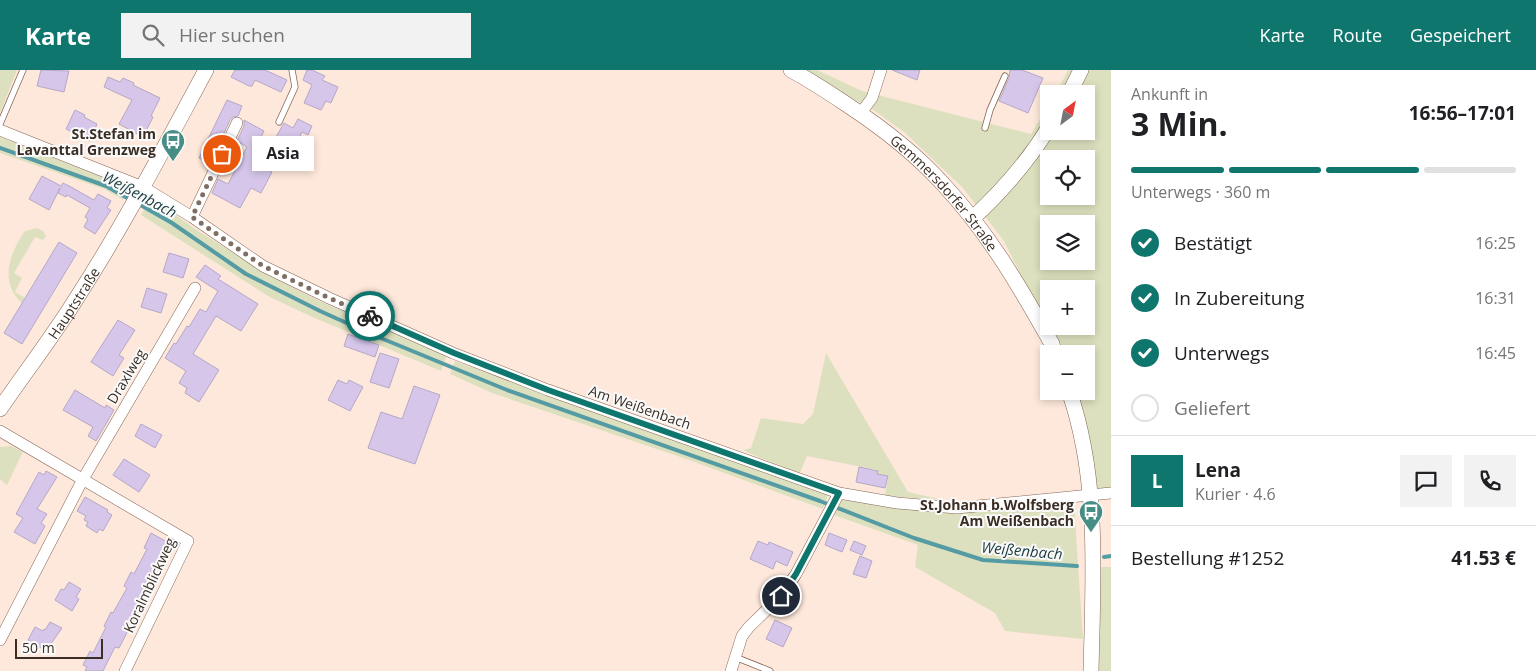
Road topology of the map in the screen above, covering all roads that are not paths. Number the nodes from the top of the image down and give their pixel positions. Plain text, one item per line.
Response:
1 (23, 70) edge
2 (206, 70) edge
3 (292, 70) edge
4 (791, 70) edge
5 (881, 70) edge
6 (1081, 70) edge
7 (1005, 76) dead end
8 (1074, 85) edge
9 (860, 114) junction
10 (279, 122) dead end
11 (236, 123) dead end
12 (0, 124) edge
13 (985, 128) dead end
14 (0, 130) edge
15 (1042, 140) edge
16 (141, 190) junction
17 (192, 217) junction
18 (972, 218) junction
19 (195, 288) dead end
20 (1052, 345) edge
21 (1071, 400) edge
22 (0, 409) edge
23 (0, 431) edge
24 (83, 479) junction
25 (1111, 493) edge
26 (838, 494) junction
27 (1090, 496) junction
28 (0, 640) edge
29 (735, 657) junction
30 (125, 671) edge
31 (731, 671) edge
32 (770, 671) edge
33 (1090, 671) edge

1 - 12 lane
2 - 16 main road, Hauptstraße
3 - 10 lane
4 - 9 main road, Gemmersdorfer Straße
5 - 9 street
6 - 8 main road
7 - 13 lane
9 - 18 main road, Gemmersdorfer Straße
11 - 17 street
14 - 16 street, Am Weißenbach
15 - 18 main road
16 - 17 street, Am Weißenbach
16 - 22 main road, Hauptstraße
17 - 26 street, Am Weißenbach
18 - 20 main road, Gemmersdorfer Straße
19 - 24 street, Draxlweg
21 - 27 main road
23 - 24 street, Koralmblickweg
24 - 28 street
24 - 30 street, Koralmblickweg
25 - 27 street, Am Weißenbach
26 - 27 street, Am Weißenbach
26 - 29 street
27 - 33 main road
29 - 31 street
29 - 32 lane

